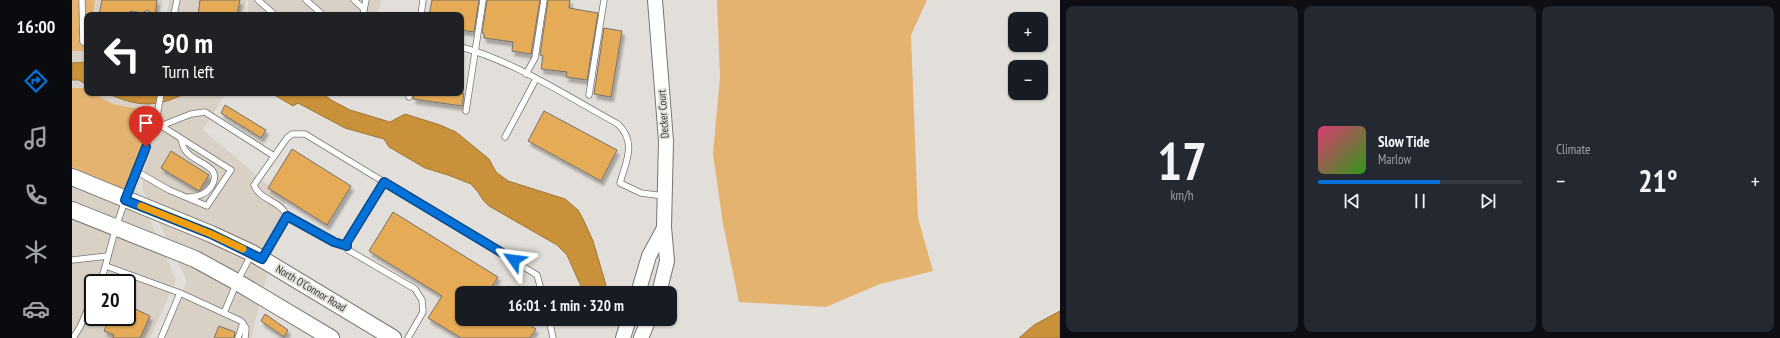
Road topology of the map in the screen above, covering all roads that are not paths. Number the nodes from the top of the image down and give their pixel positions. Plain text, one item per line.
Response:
1 (82, 0) edge
2 (177, 0) edge
3 (258, 0) edge
4 (306, 0) edge
5 (354, 0) edge
6 (366, 0) edge
7 (423, 0) edge
8 (483, 0) edge
9 (544, 0) edge
10 (604, 0) edge
11 (655, 0) edge
12 (175, 12) edge
13 (272, 12) edge
14 (320, 12) edge
15 (363, 12) edge
16 (421, 12) edge
17 (84, 29) edge
18 (464, 48) edge
19 (476, 51) junction
20 (526, 74) junction
21 (536, 79) junction
22 (589, 95) dead end
23 (161, 96) edge
24 (466, 111) dead end
25 (158, 122) junction
26 (505, 137) dead end
27 (181, 139) junction
28 (274, 156) junction
29 (136, 172) junction
30 (72, 177) edge
31 (384, 182) junction
32 (664, 196) junction
33 (187, 198) junction
34 (125, 200) junction
35 (72, 210) edge
36 (287, 216) junction
37 (116, 227) junction
38 (664, 227) junction
39 (347, 246) junction
40 (108, 256) junction
41 (257, 256) junction
42 (72, 260) edge
43 (106, 266) junction
44 (103, 274) edge
45 (237, 282) junction
46 (540, 286) edge
47 (640, 286) edge
48 (661, 286) edge
49 (180, 293) junction
50 (224, 313) junction
51 (84, 318) edge
52 (243, 323) junction
53 (550, 326) edge
54 (627, 326) edge
55 (646, 326) edge
56 (73, 338) edge
57 (161, 338) edge
58 (238, 338) edge
59 (245, 338) edge
60 (331, 338) edge
61 (393, 338) edge
62 (408, 338) edge
63 (553, 338) edge
64 (623, 338) edge
65 (642, 338) edge

1 - 17 lane
2 - 12 lane
3 - 13 lane
4 - 14 lane
5 - 15 lane
6 - 15 lane
7 - 16 lane
8 - 19 lane
9 - 20 lane
10 - 22 lane
11 - 32 street, Decker Court
18 - 19 lane
19 - 20 lane
19 - 24 lane
20 - 21 lane
21 - 26 lane
21 - 32 lane
23 - 25 lane
25 - 27 lane
25 - 28 lane
25 - 29 lane
27 - 33 lane
27 - 33 lane
28 - 31 lane
28 - 36 lane
29 - 33 lane
29 - 34 lane
30 - 34 main road, North O'Connor Road
31 - 39 lane
31 - 46 lane
32 - 38 street, Decker Court
34 - 37 lane
34 - 41 main road, North O'Connor Road
35 - 37 main road
36 - 39 lane
36 - 41 lane
37 - 40 lane
37 - 45 main road
38 - 47 street
38 - 48 street, Decker Court
39 - 62 lane
40 - 42 lane
40 - 43 lane
41 - 45 lane
41 - 61 main road, North O'Connor Road
43 - 44 lane
43 - 49 lane
45 - 50 lane
45 - 60 main road
49 - 50 lane
49 - 57 lane
50 - 52 lane
51 - 56 lane
52 - 58 lane
52 - 59 lane
53 - 63 lane
54 - 64 street
55 - 65 street

